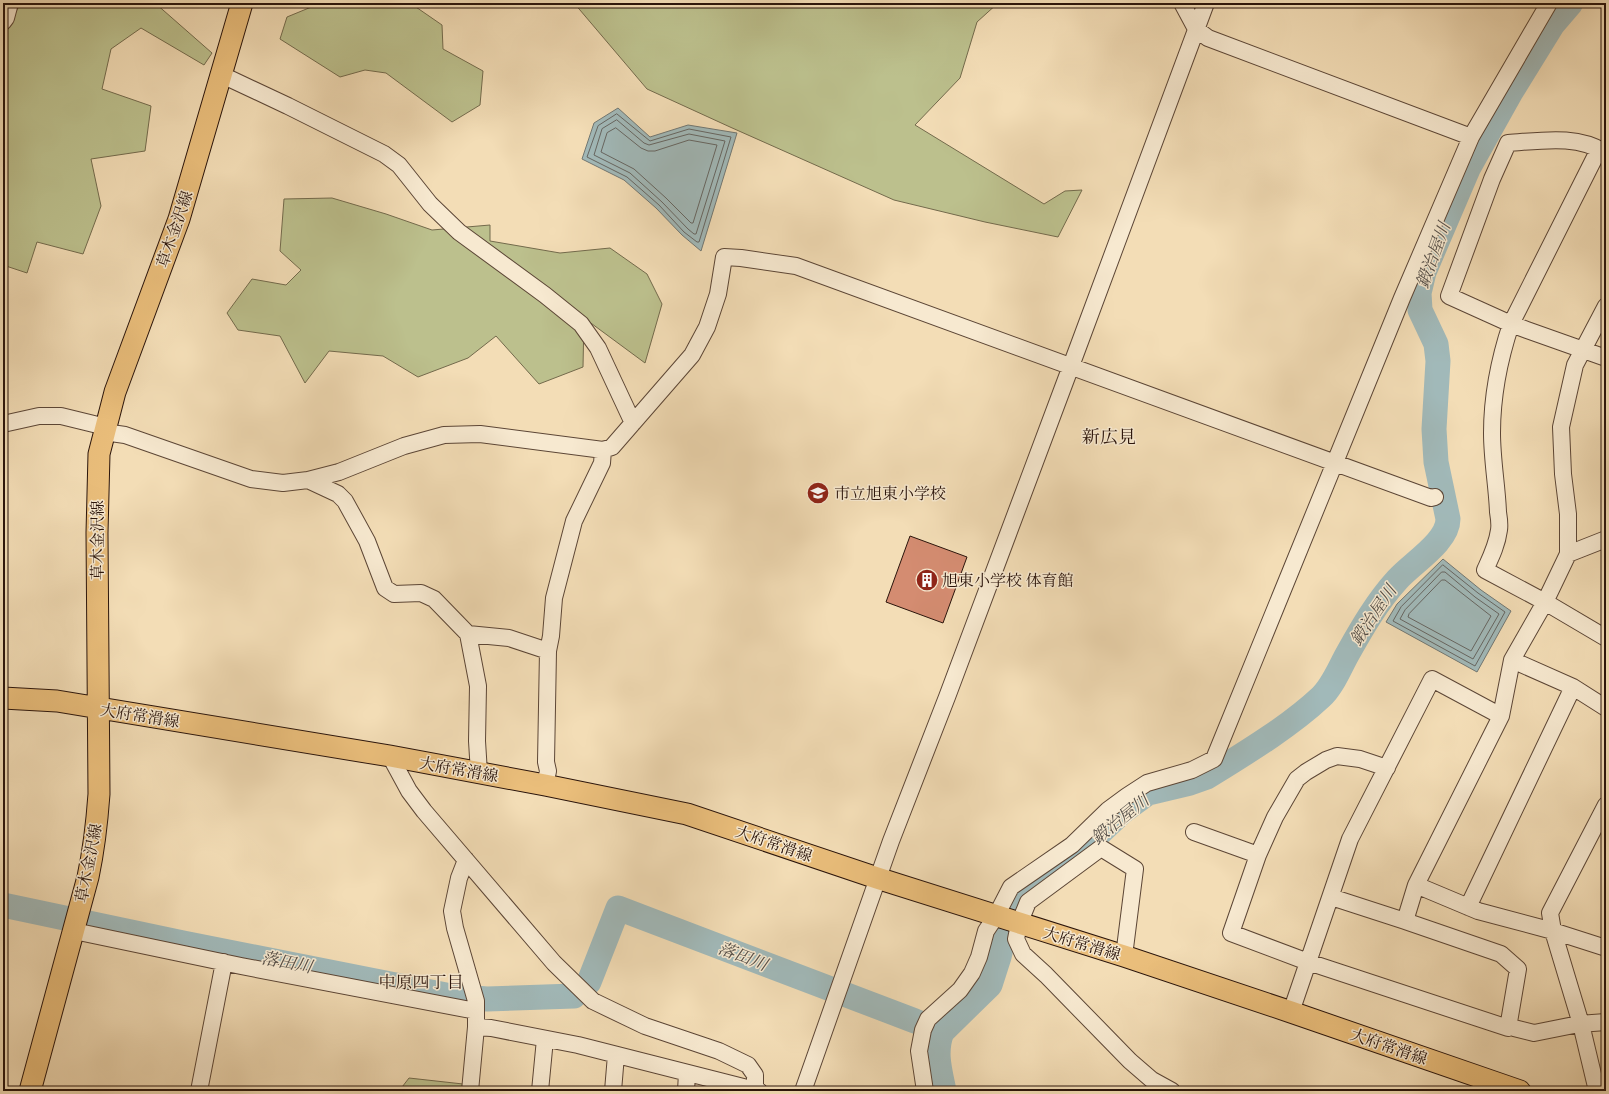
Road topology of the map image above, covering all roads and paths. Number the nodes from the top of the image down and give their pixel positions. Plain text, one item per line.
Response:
1 (10, 3) edge
2 (242, 3) edge
3 (1182, 3) edge
4 (1206, 3) edge
5 (1549, 3) edge
6 (3, 22) edge
7 (1196, 29) junction
8 (222, 75) junction
9 (1471, 137) junction
10 (1603, 151) edge
11 (1606, 306) edge
12 (1511, 324) junction
13 (1582, 351) junction
14 (1606, 358) edge
15 (1071, 366) junction
16 (6, 420) edge
17 (633, 423) junction
18 (105, 429) junction
19 (603, 450) junction
20 (1336, 463) junction
21 (308, 480) junction
22 (1435, 497) dead end
23 (1606, 539) edge
24 (1568, 554) junction
25 (1545, 602) junction
26 (468, 634) junction
27 (1606, 638) edge
28 (548, 651) junction
29 (1512, 660) junction
30 (1573, 687) junction
31 (3, 698) edge
32 (98, 708) junction
33 (1606, 708) edge
34 (1501, 716) junction
35 (390, 756) junction
36 (1387, 768) junction
37 (479, 773) junction
38 (545, 785) junction
39 (1606, 805) edge
40 (1194, 832) dead end
41 (1258, 855) junction
42 (466, 860) junction
43 (877, 878) junction
44 (1416, 885) junction
45 (1331, 897) junction
46 (1468, 907) junction
47 (1008, 920) junction
48 (1405, 921) junction
49 (74, 931) junction
50 (1553, 931) junction
51 (1606, 948) edge
52 (1124, 956) junction
53 (224, 962) junction
54 (1308, 962) junction
55 (476, 1011) junction
56 (1291, 1012) junction
57 (1606, 1022) edge
58 (1581, 1024) junction
59 (476, 1027) junction
60 (1514, 1028) dead end
61 (545, 1039) junction
62 (616, 1055) junction
63 (688, 1073) junction
64 (30, 1091) edge
65 (199, 1091) edge
66 (470, 1091) edge
67 (540, 1091) edge
68 (613, 1091) edge
69 (686, 1091) edge
70 (756, 1091) edge
71 (803, 1091) edge
72 (925, 1091) edge
73 (1172, 1091) edge
74 (1520, 1091) edge
75 (1597, 1091) edge

1 - 6 street
2 - 8 main road, 草木金沢線
3 - 7 street
4 - 7 street
5 - 9 street
7 - 9 street
7 - 15 street
8 - 17 street
8 - 18 main road, 草木金沢線
9 - 20 street
10 - 12 street
10 - 12 street
11 - 13 street
12 - 13 street
12 - 25 street
13 - 14 street
13 - 24 street
15 - 17 street
15 - 20 street
15 - 43 street
16 - 18 street
17 - 19 street
18 - 21 street
18 - 32 main road, 草木金沢線
19 - 21 street
19 - 28 street
20 - 22 street
20 - 47 street
21 - 26 street
23 - 24 street
24 - 25 street
25 - 27 street
25 - 29 street
26 - 28 street
26 - 37 street
28 - 38 street
29 - 30 street
29 - 34 street
30 - 33 street
30 - 46 street
31 - 32 main road, 大府常滑線
32 - 35 main road, 大府常滑線
32 - 49 main road, 草木金沢線
34 - 36 street
34 - 44 street
35 - 37 main road, 大府常滑線
35 - 42 street
36 - 41 street
36 - 45 street
37 - 38 main road, 大府常滑線
38 - 43 main road, 大府常滑線
39 - 50 street
40 - 41 street
41 - 54 street
42 - 55 street
42 - 70 street
43 - 47 main road, 大府常滑線
43 - 71 street
44 - 46 street
44 - 48 street
45 - 48 street
45 - 54 street
46 - 50 street
47 - 52 main road, 大府常滑線
47 - 52 street
47 - 72 street
47 - 73 street
48 - 54 street
49 - 53 street
49 - 64 main road, 草木金沢線
50 - 51 street
50 - 58 street
52 - 56 main road, 大府常滑線
53 - 55 street
53 - 65 street
54 - 56 street
55 - 59 street
56 - 74 main road, 大府常滑線
57 - 58 street
58 - 60 street
58 - 75 street
59 - 61 street
59 - 66 street
61 - 62 street
61 - 67 street
62 - 63 street
62 - 68 street
63 - 69 street
63 - 70 street

